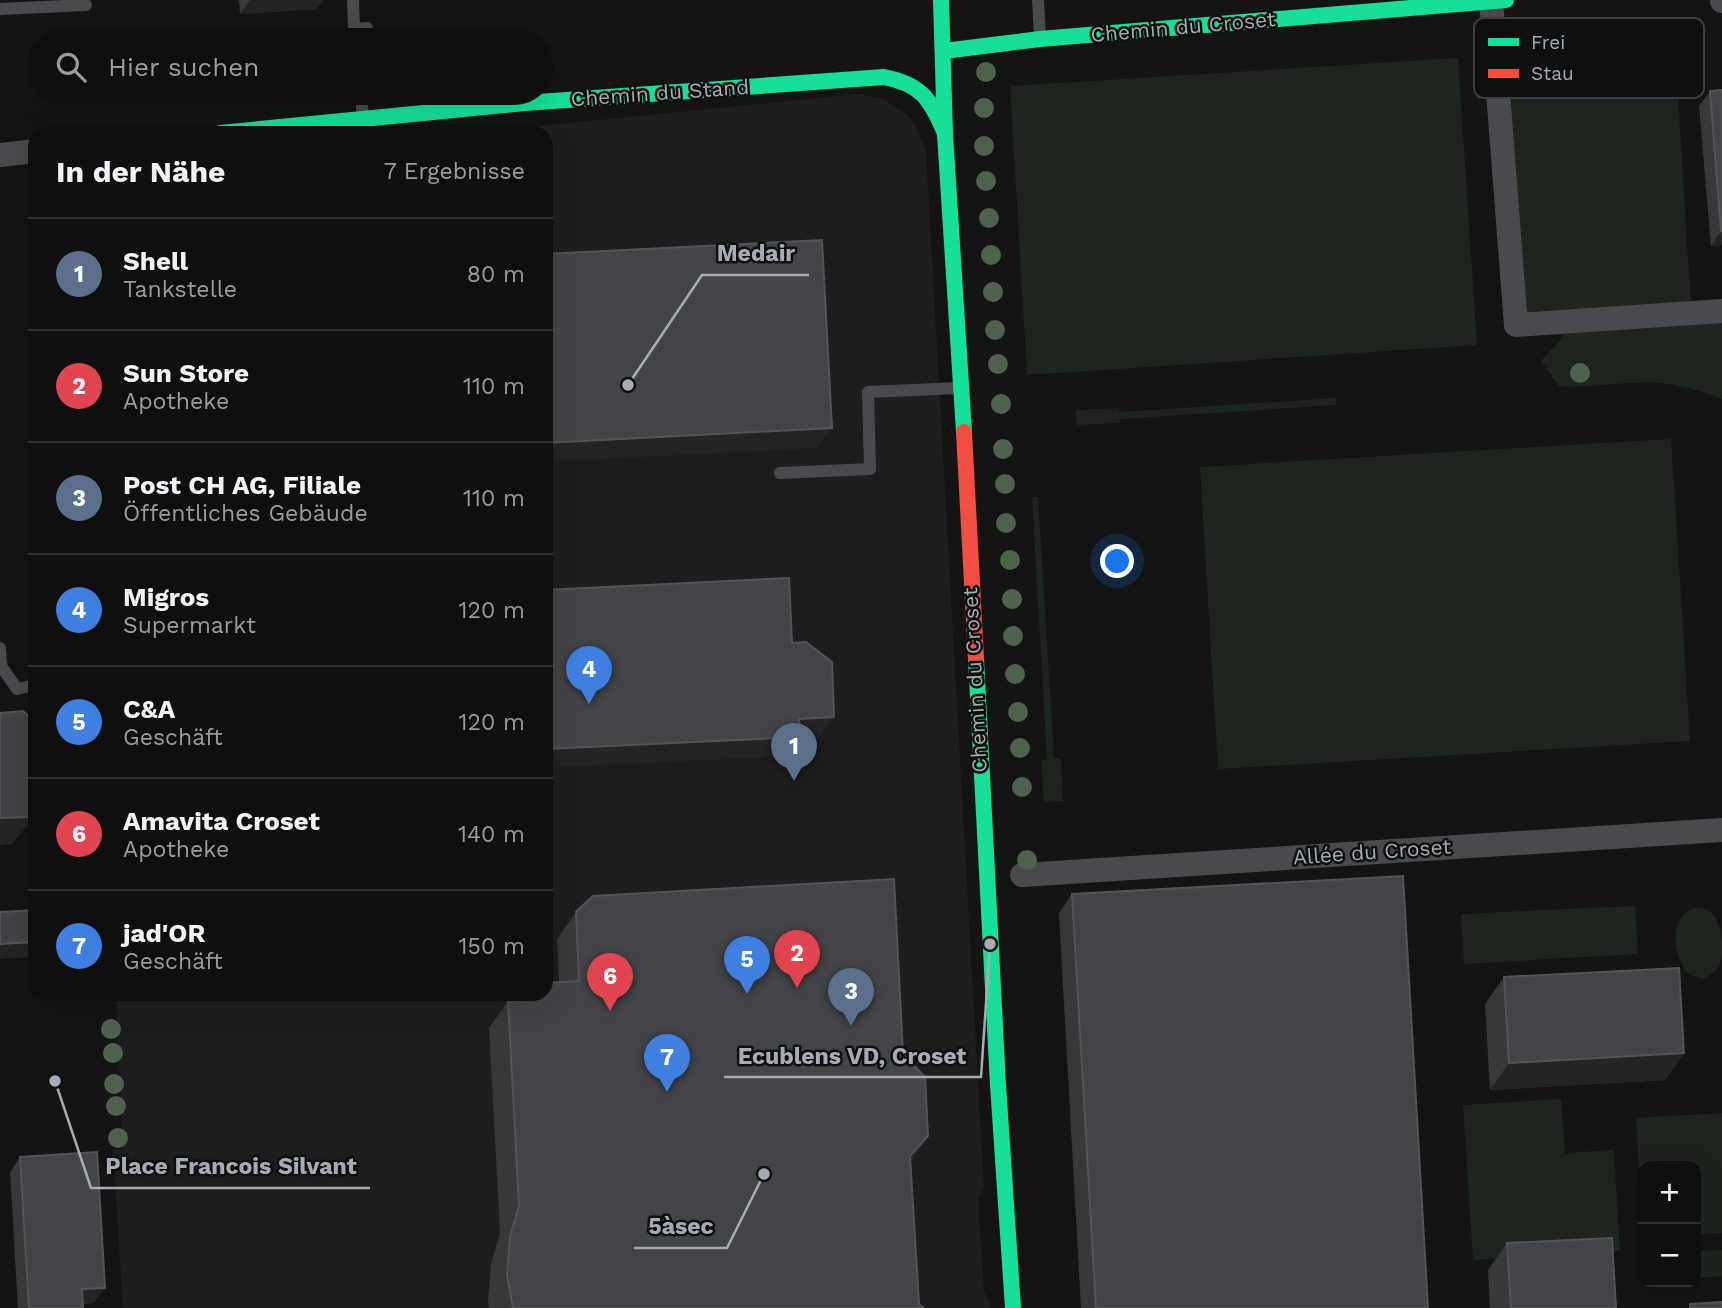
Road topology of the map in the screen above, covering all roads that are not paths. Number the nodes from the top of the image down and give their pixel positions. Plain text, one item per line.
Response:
1 (353, 0) edge
2 (942, 0) edge
3 (1038, 0) edge
4 (1498, 1) edge
5 (1403, 4) edge
6 (86, 5) dead end
7 (0, 9) edge
8 (358, 28) edge
9 (1040, 39) junction
10 (944, 51) junction
11 (1503, 98) edge
12 (553, 101) edge
13 (361, 105) edge
14 (505, 105) edge
15 (363, 119) junction
16 (292, 126) edge
17 (945, 134) junction
18 (0, 155) edge
19 (28, 156) edge
20 (1722, 312) edge
21 (960, 388) junction
22 (780, 473) dead end
23 (0, 648) edge
24 (28, 687) edge
25 (1722, 830) edge
26 (1021, 875) dead end
27 (1013, 1308) edge

1 - 8 lane
2 - 10 street, Chemin du Croset
3 - 9 lane
4 - 5 street, Chemin du Croset
5 - 9 street, Chemin du Croset
6 - 7 lane
9 - 10 street, Chemin du Croset
10 - 17 street, Chemin du Croset
11 - 20 street
12 - 17 street, Chemin du Stand
13 - 15 lane
14 - 15 street, Chemin du Stand
15 - 16 street, Chemin du Stand
17 - 21 street, Chemin du Croset
18 - 19 street
21 - 22 lane
21 - 27 street, Chemin du Croset
23 - 24 lane
25 - 26 street, Allée du Croset

